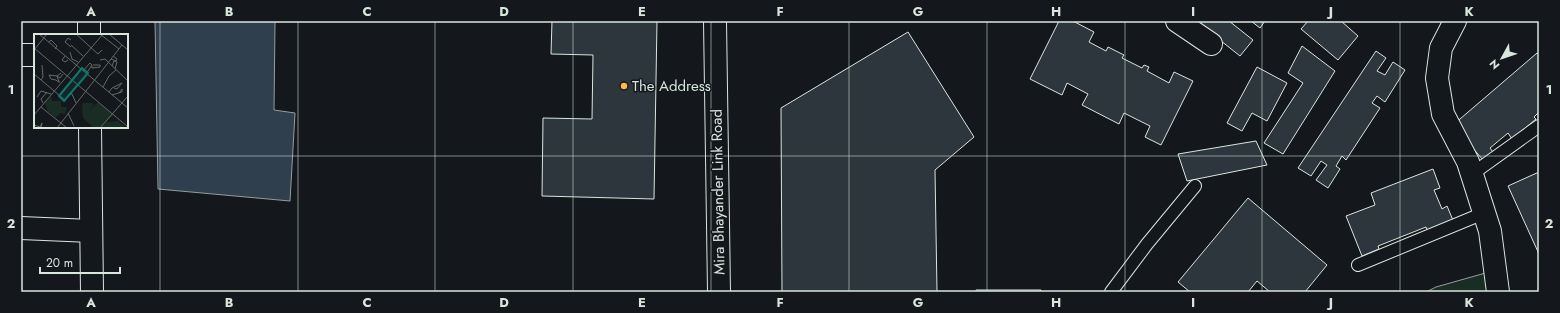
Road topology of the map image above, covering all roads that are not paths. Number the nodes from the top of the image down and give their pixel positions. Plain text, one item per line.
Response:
1 (88, 21) edge
2 (715, 21) edge
3 (1177, 21) edge
4 (1455, 21) edge
5 (89, 34) edge
6 (1211, 44) dead end
7 (21, 55) edge
8 (34, 55) edge
9 (1539, 126) edge
10 (90, 128) edge
11 (1472, 174) junction
12 (1196, 186) dead end
13 (1484, 213) junction
14 (21, 228) edge
15 (91, 231) junction
16 (1358, 265) dead end
17 (92, 292) edge
18 (719, 292) edge
19 (1111, 292) edge
20 (1498, 292) edge

1 - 5 street
2 - 18 street, Mira Bhayander Link Road
3 - 6 street
4 - 11 street
7 - 8 street
9 - 11 lane
10 - 15 street
11 - 13 street
12 - 19 lane
13 - 16 lane
13 - 20 street
14 - 15 street
15 - 17 street

